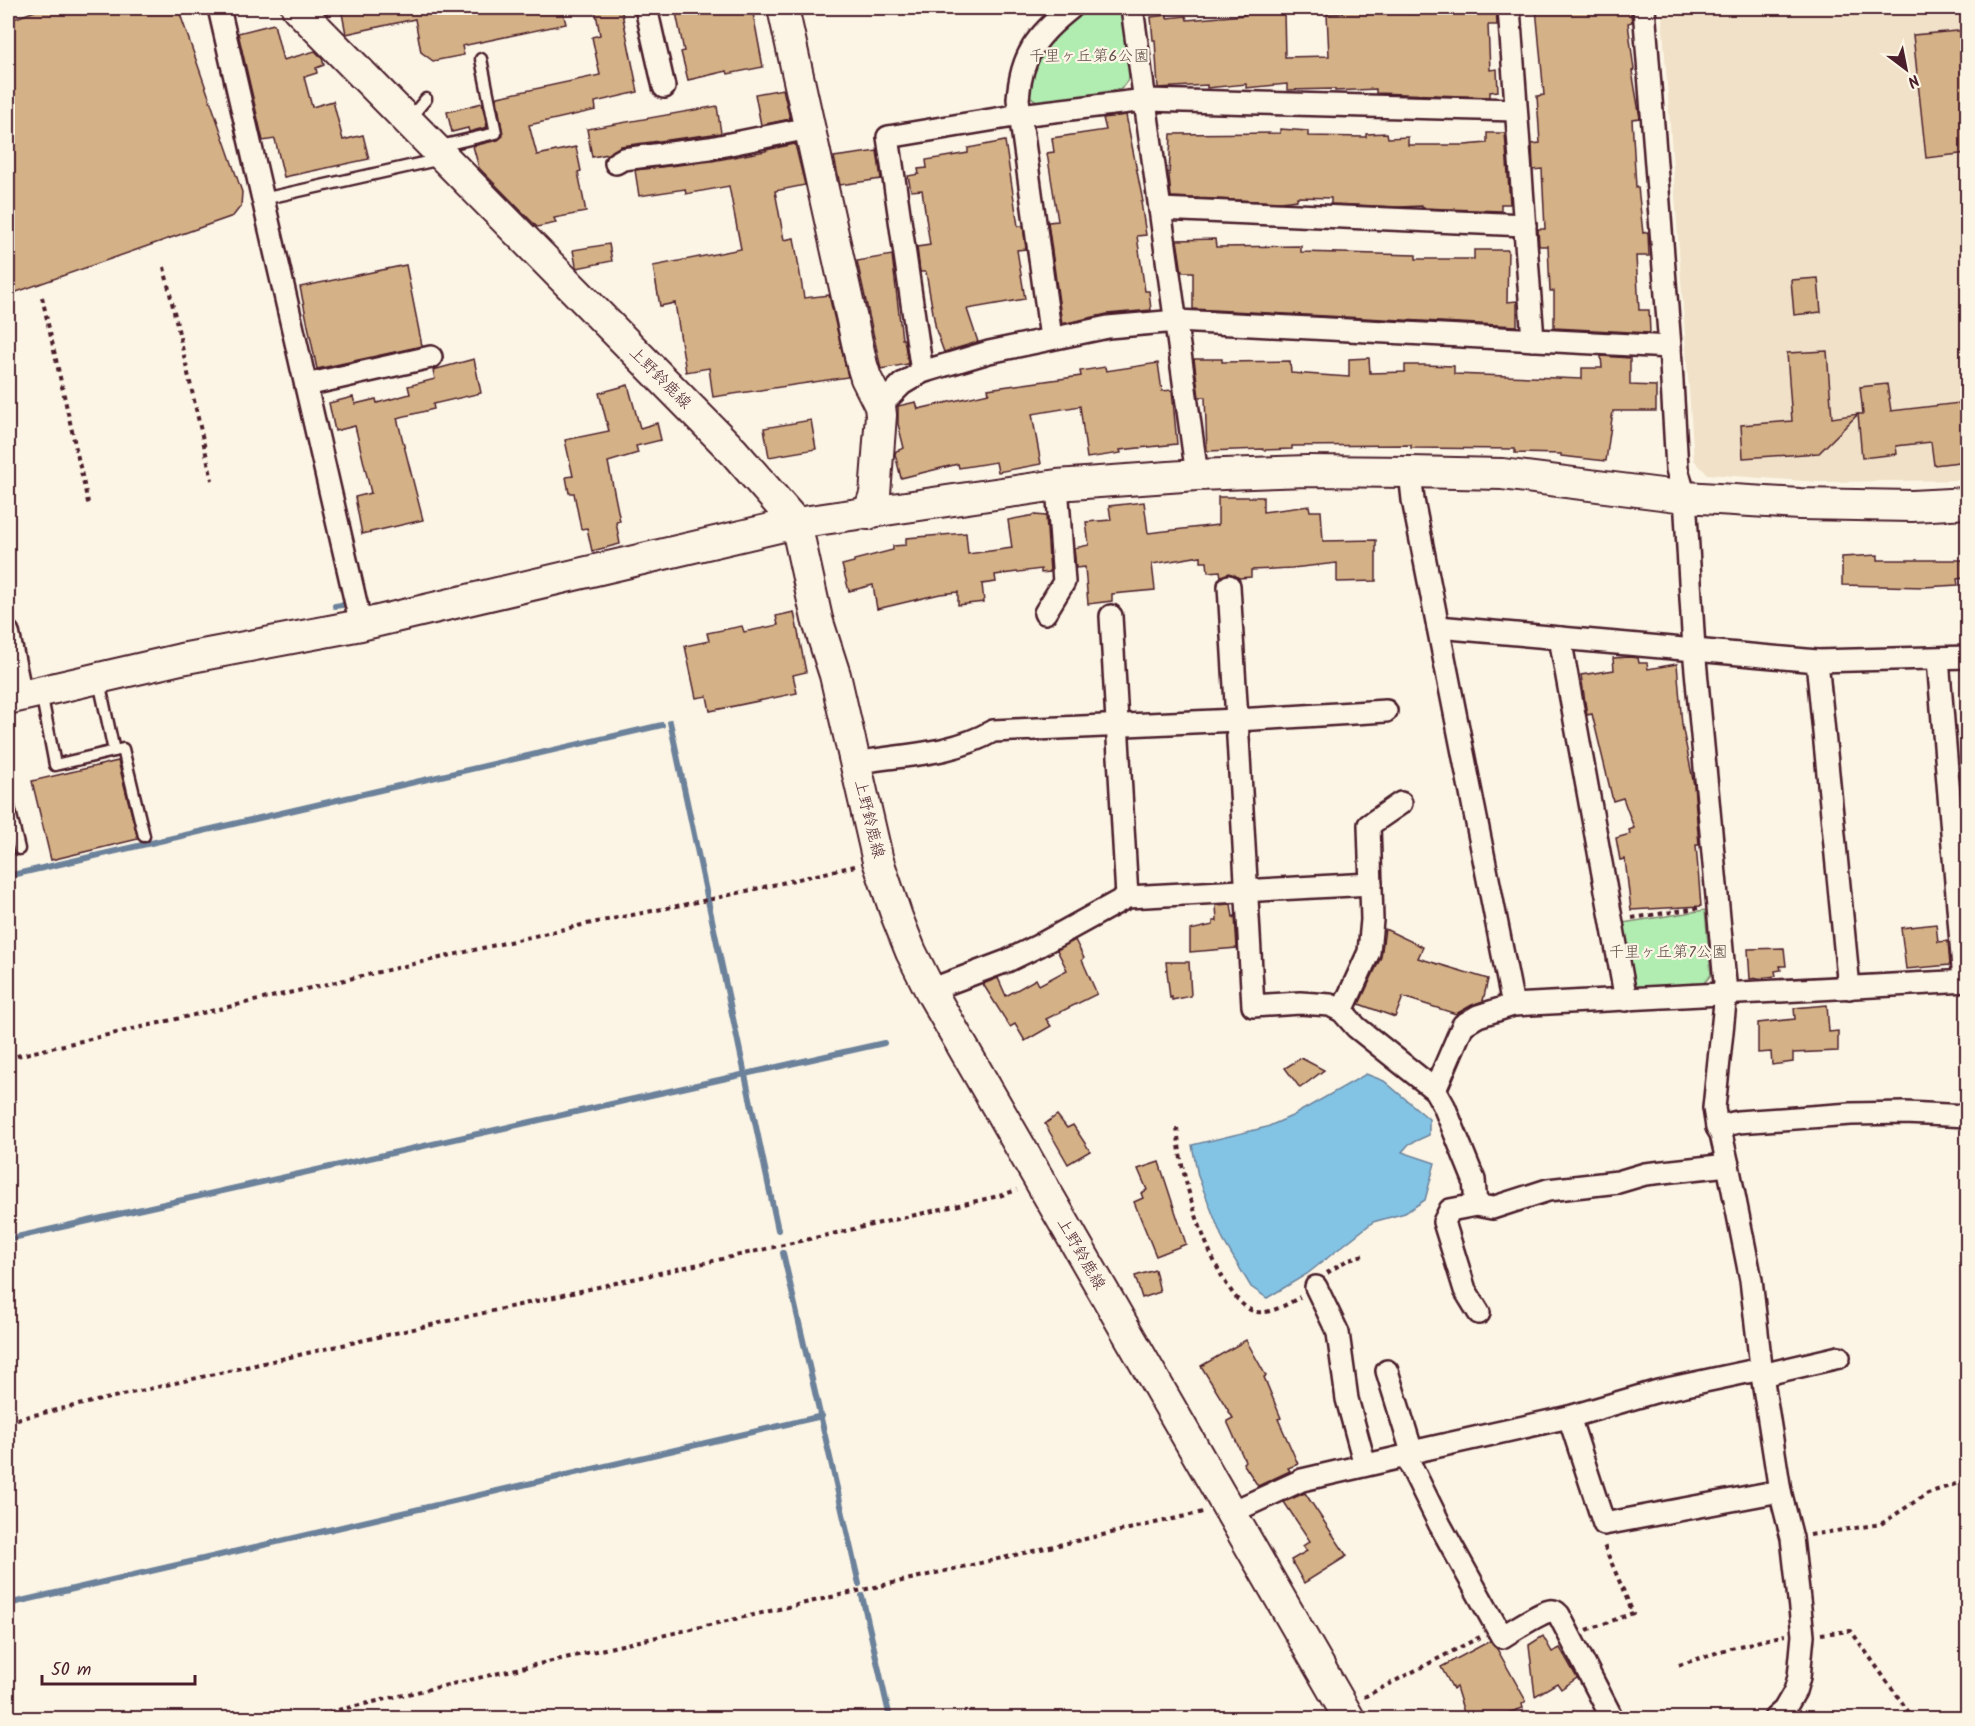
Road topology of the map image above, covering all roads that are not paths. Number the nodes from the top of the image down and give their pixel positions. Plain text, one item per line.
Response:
1 (219, 8) edge
2 (297, 8) edge
3 (646, 8) edge
4 (783, 8) edge
5 (1071, 8) edge
6 (1132, 8) edge
7 (1509, 8) edge
8 (1644, 8) edge
9 (481, 59) dead end
10 (664, 87) dead end
11 (1146, 100) junction
12 (1516, 110) junction
13 (1020, 115) junction
14 (809, 128) junction
15 (439, 153) junction
16 (616, 163) dead end
17 (263, 199) junction
18 (1160, 209) junction
19 (1525, 225) junction
20 (1177, 321) junction
21 (1051, 338) junction
22 (1533, 340) junction
23 (1670, 347) junction
24 (431, 357) dead end
25 (922, 372) junction
26 (306, 385) junction
27 (880, 406) junction
28 (1410, 472) junction
29 (1197, 475) junction
30 (1057, 485) junction
31 (1685, 496) junction
32 (1968, 503) edge
33 (868, 514) junction
34 (796, 524) junction
35 (1229, 586) dead end
36 (357, 611) junction
37 (1045, 613) dead end
38 (1112, 616) dead end
39 (1438, 627) junction
40 (8, 632) edge
41 (1560, 638) junction
42 (1694, 649) junction
43 (1968, 657) edge
44 (1938, 659) junction
45 (1817, 661) junction
46 (98, 677) junction
47 (23, 695) edge
48 (1386, 711) dead end
49 (1237, 720) junction
50 (1116, 725) junction
51 (114, 751) junction
52 (855, 763) junction
53 (8, 803) edge
54 (1401, 803) dead end
55 (144, 836) dead end
56 (19, 849) dead end
57 (1371, 884) junction
58 (1247, 891) junction
59 (1127, 897) junction
60 (1966, 981) edge
61 (1849, 988) junction
62 (930, 990) junction
63 (1726, 993) junction
64 (1626, 1000) junction
65 (1513, 1005) junction
66 (1342, 1011) junction
67 (1435, 1090) junction
68 (1968, 1116) edge
69 (1717, 1127) junction
70 (1728, 1165) junction
71 (1476, 1205) junction
72 (1316, 1287) road end
73 (1479, 1313) dead end
74 (1839, 1357) dead end
75 (1387, 1371) dead end
76 (1761, 1372) junction
77 (1569, 1417) junction
78 (1409, 1454) junction
79 (1365, 1465) junction
80 (1780, 1491) junction
81 (1230, 1513) junction
82 (1353, 1709) edge
83 (1612, 1719) edge
84 (1775, 1719) edge

1 - 17 street
2 - 15 street, 上野鈴鹿線
3 - 10 street
4 - 14 street
5 - 13 street
6 - 11 street
7 - 12 street
8 - 23 street
9 - 15 lane
11 - 12 street
11 - 13 street
11 - 18 street
12 - 19 street
13 - 21 street
13 - 25 street
14 - 16 street
14 - 27 street
15 - 17 lane
15 - 34 street, 上野鈴鹿線
17 - 26 street
18 - 19 street
18 - 20 street
19 - 22 street
20 - 21 street
20 - 22 street
20 - 29 street
21 - 25 street
22 - 23 street
23 - 31 street
24 - 26 street
25 - 27 street
26 - 36 street
27 - 33 street
28 - 29 street
28 - 31 street
28 - 39 street
29 - 30 street
30 - 33 street
30 - 37 street
31 - 32 street
31 - 42 street
33 - 34 street
34 - 36 street
34 - 52 street, 上野鈴鹿線
35 - 49 street
36 - 46 street
38 - 50 street
39 - 41 street
39 - 65 street
40 - 47 street
41 - 42 street
41 - 64 street
42 - 45 street
42 - 63 street
43 - 44 street
44 - 45 street
44 - 60 street
45 - 61 street
46 - 47 street
46 - 51 lane
47 - 51 lane
48 - 49 street
49 - 50 street
49 - 58 street
50 - 52 street
50 - 59 street
51 - 55 lane
52 - 62 street, 上野鈴鹿線
53 - 56 lane
54 - 57 street
57 - 58 street
57 - 66 street
58 - 59 street
58 - 66 street
59 - 62 street
60 - 61 street
61 - 63 street
62 - 81 street, 上野鈴鹿線
63 - 64 street
63 - 69 street
64 - 65 street
65 - 67 street
66 - 67 street
67 - 71 street
68 - 69 street
69 - 70 street
70 - 71 street
70 - 76 street
71 - 73 street
72 - 79 street
74 - 76 street
75 - 78 street
76 - 77 street
76 - 80 street
77 - 78 street
77 - 80 street
78 - 79 street
78 - 83 street
79 - 81 street
80 - 84 street
81 - 82 street, 上野鈴鹿線

